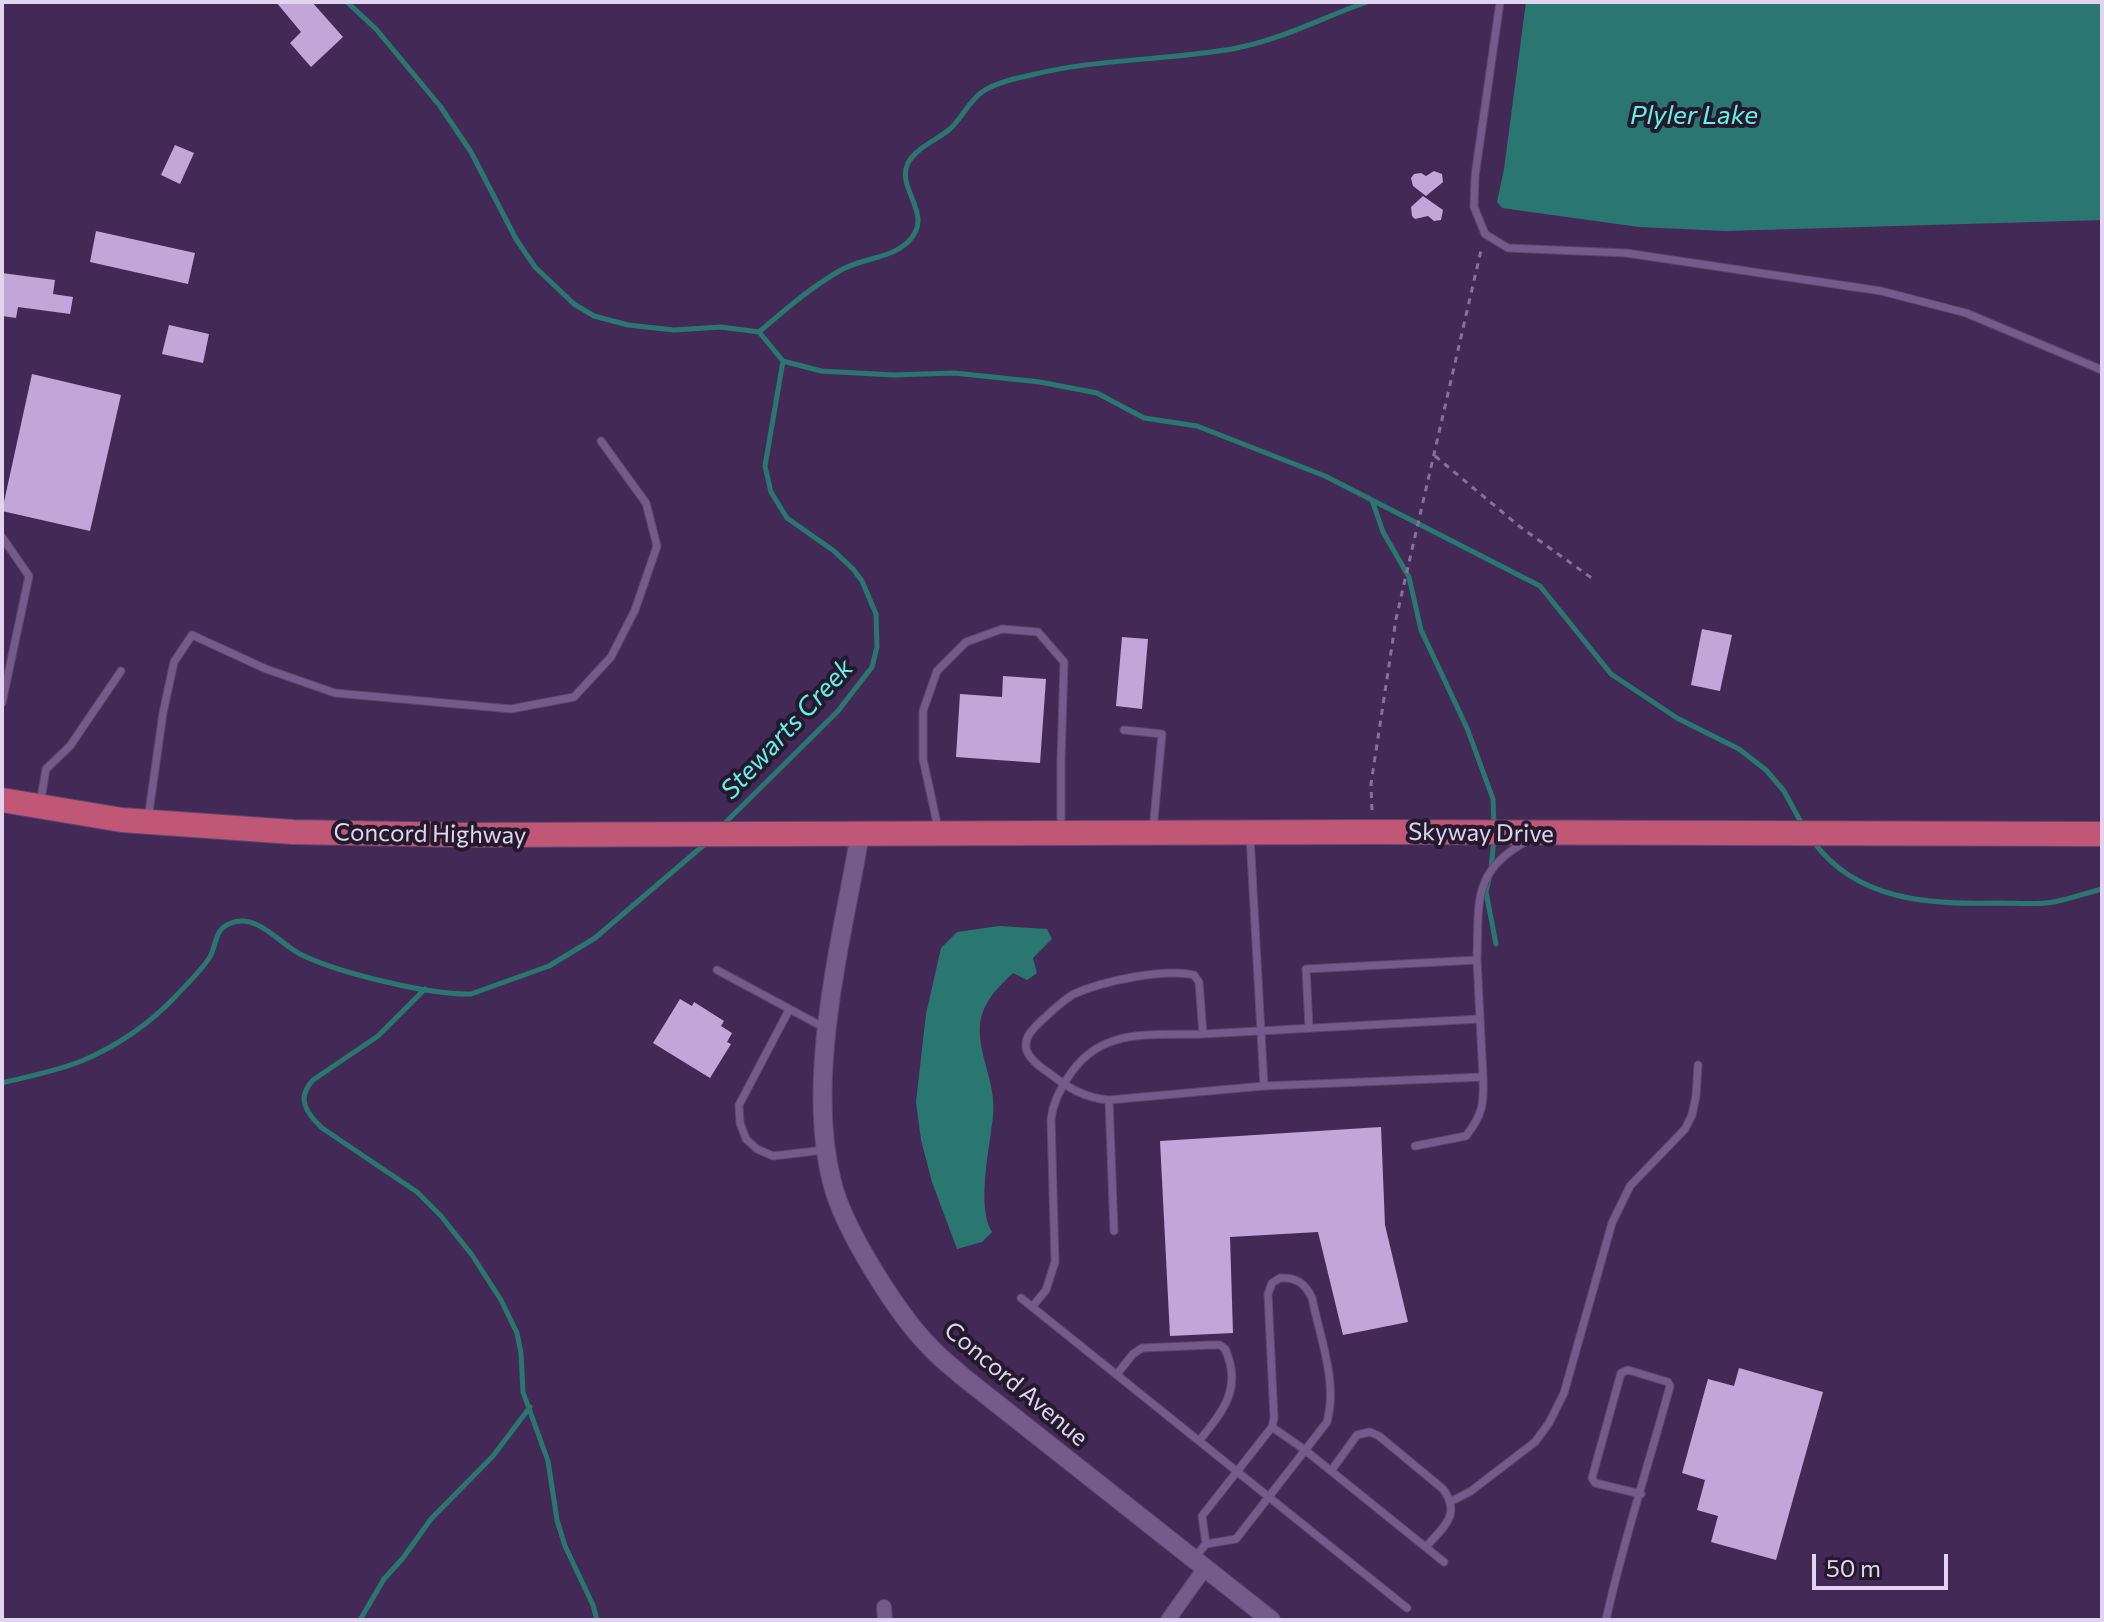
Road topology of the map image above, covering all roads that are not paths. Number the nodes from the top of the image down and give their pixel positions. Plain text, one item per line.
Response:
1 (1500, 2) edge
2 (2102, 370) edge
3 (601, 441) dead end
4 (2, 537) edge
5 (121, 671) dead end
6 (2, 703) edge
7 (1124, 730) dead end
8 (2, 800) edge
9 (40, 806) junction
10 (148, 822) junction
11 (1153, 832) junction
12 (1062, 833) junction
13 (860, 834) junction
14 (941, 834) junction
15 (1250, 834) junction
16 (1540, 834) junction
17 (2102, 834) edge
18 (1477, 960) junction
19 (717, 970) dead end
20 (789, 1010) junction
21 (1480, 1019) junction
22 (1309, 1027) junction
23 (827, 1029) junction
24 (1261, 1029) junction
25 (1203, 1034) junction
26 (1698, 1065) dead end
27 (1483, 1077) junction
28 (1064, 1085) junction
29 (1264, 1086) junction
30 (1109, 1100) junction
31 (1415, 1146) dead end
32 (827, 1150) junction
33 (1114, 1231) dead end
34 (1021, 1298) dead end
35 (1032, 1307) junction
36 (1117, 1374) junction
37 (1272, 1427) junction
38 (1199, 1441) junction
39 (1305, 1450) junction
40 (1331, 1471) junction
41 (1238, 1472) junction
42 (1641, 1494) junction
43 (1269, 1497) junction
44 (1450, 1502) junction
45 (1206, 1544) junction
46 (1426, 1547) junction
47 (1444, 1562) dead end
48 (1199, 1564) junction
49 (1407, 1608) dead end
50 (1168, 1620) edge
51 (1271, 1620) edge
52 (1606, 1620) edge

1 - 2 lane
3 - 10 lane
4 - 6 lane
5 - 9 lane
7 - 11 lane
8 - 9 highway, Concord Highway
9 - 10 highway, Concord Highway
10 - 13 highway, Concord Highway
11 - 12 highway, Skyway Drive
11 - 15 highway, Skyway Drive
12 - 14 highway, Skyway Drive
12 - 14 lane
13 - 14 highway, Skyway Drive
13 - 23 street, Concord Avenue
15 - 16 highway, Skyway Drive
15 - 24 lane
16 - 17 highway, Skyway Drive
16 - 18 lane
18 - 21 lane
18 - 22 lane
19 - 20 lane
20 - 23 lane
20 - 32 lane
21 - 22 lane
21 - 27 lane
22 - 24 lane
23 - 32 street, Concord Avenue
24 - 25 lane
24 - 29 lane
25 - 28 lane
25 - 28 lane
26 - 44 lane
27 - 29 lane
27 - 31 lane
28 - 30 lane
28 - 35 lane
29 - 30 lane
30 - 33 lane
32 - 48 street, Concord Avenue
34 - 35 lane
35 - 36 lane
36 - 38 lane
36 - 38 lane
37 - 39 lane
37 - 39 lane
37 - 41 lane
38 - 41 lane
39 - 40 lane
39 - 43 lane
40 - 44 lane
40 - 46 lane
41 - 43 lane
41 - 45 lane
42 - 42 lane
42 - 52 lane
43 - 45 lane
43 - 49 lane
44 - 46 lane
45 - 48 lane
46 - 47 lane
48 - 50 street
48 - 51 street, Concord Avenue

